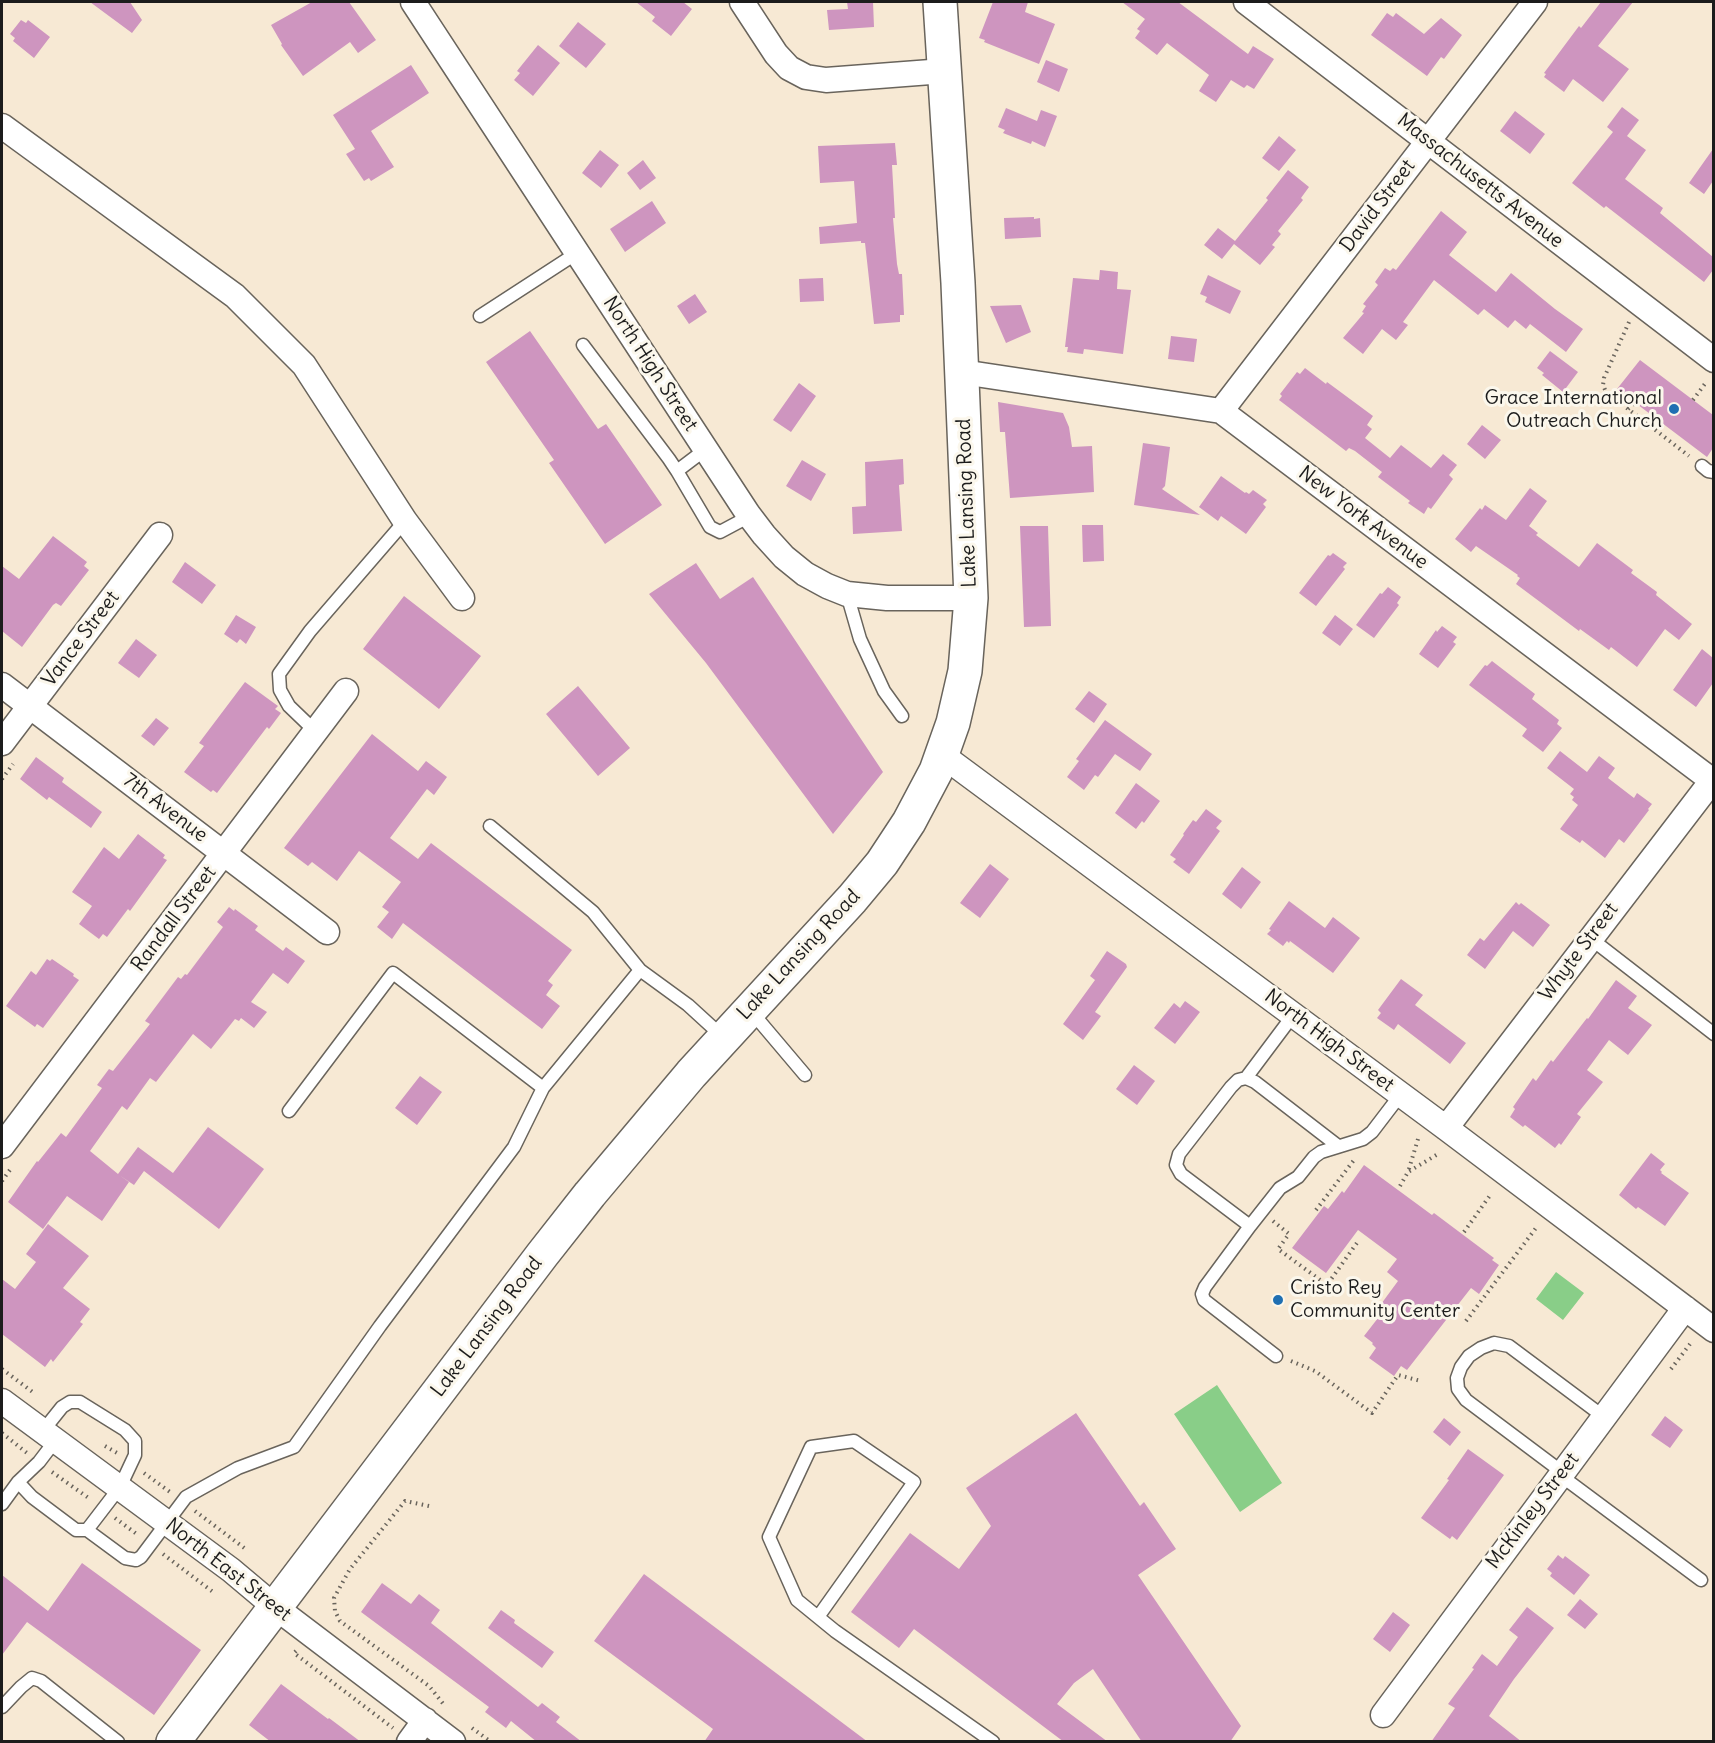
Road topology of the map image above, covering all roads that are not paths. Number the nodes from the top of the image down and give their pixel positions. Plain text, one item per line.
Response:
1 (413, 2) edge
2 (742, 2) edge
3 (940, 2) edge
4 (1246, 2) edge
5 (1535, 2) edge
6 (944, 71) junction
7 (2, 126) edge
8 (1427, 141) junction
9 (578, 253) junction
10 (480, 316) dead end
11 (583, 345) dead end
12 (1710, 371) edge
13 (962, 372) junction
14 (1221, 411) junction
15 (706, 449) junction
16 (677, 471) junction
17 (750, 516) junction
18 (405, 522) junction
19 (160, 535) dead end
20 (847, 594) junction
21 (462, 598) dead end
22 (971, 598) junction
23 (2, 685) edge
24 (346, 691) dead end
25 (30, 706) junction
26 (902, 716) dead end
27 (315, 732) junction
28 (2, 743) edge
29 (942, 755) junction
30 (1713, 780) edge
31 (490, 826) dead end
32 (224, 853) junction
33 (327, 932) dead end
34 (1590, 938) junction
35 (640, 970) junction
36 (749, 1009) junction
37 (1294, 1014) junction
38 (1713, 1035) edge
39 (724, 1038) junction
40 (805, 1075) dead end
41 (1246, 1078) junction
42 (543, 1088) junction
43 (1401, 1094) junction
44 (289, 1111) dead end
45 (1446, 1128) junction
46 (2, 1146) edge
47 (1338, 1146) junction
48 (1250, 1226) junction
49 (1685, 1308) junction
50 (1713, 1330) edge
51 (1276, 1356) road end
52 (2, 1401) edge
53 (1604, 1417) junction
54 (49, 1436) junction
55 (1561, 1474) junction
56 (18, 1482) junction
57 (120, 1487) junction
58 (2, 1504) edge
59 (167, 1523) junction
60 (87, 1530) junction
61 (1701, 1580) dead end
62 (275, 1607) junction
63 (818, 1617) junction
64 (2, 1707) edge
65 (1383, 1715) dead end
66 (425, 1720) junction
67 (459, 1732) edge
68 (118, 1742) edge
69 (173, 1742) edge
70 (409, 1742) edge
71 (993, 1742) edge

1 - 9 street, North High Street
2 - 6 street
3 - 6 main road, Lake Lansing Road
4 - 8 street, Massachusetts Avenue
5 - 8 street, David Street
6 - 13 main road, Lake Lansing Road
7 - 18 street
8 - 12 street, Massachusetts Avenue
8 - 14 street, David Street
9 - 10 lane
9 - 15 street, North High Street
11 - 16 lane
13 - 14 street, New York Avenue
13 - 22 main road, Lake Lansing Road
14 - 30 street, New York Avenue
15 - 16 lane
15 - 17 street, North High Street
16 - 17 lane
17 - 20 street, North High Street
18 - 21 street
18 - 27 lane
19 - 25 street, Vance Street
20 - 22 street, North High Street
20 - 26 lane
22 - 29 main road, Lake Lansing Road
23 - 25 street, 7th Avenue
24 - 27 street, Randall Street
25 - 28 street, Vance Street
25 - 32 street, 7th Avenue
27 - 32 street, Randall Street
29 - 36 main road, Lake Lansing Road
29 - 37 street, North High Street
30 - 34 street, Whyte Street
31 - 35 lane
32 - 33 street, 7th Avenue
32 - 46 street, Randall Street
34 - 38 lane
34 - 45 street, Whyte Street
35 - 39 lane
35 - 42 lane
36 - 39 main road, Lake Lansing Road
36 - 40 lane
37 - 41 lane
37 - 43 street, North High Street
39 - 62 main road, Lake Lansing Road
41 - 47 lane
41 - 48 lane
42 - 44 lane
42 - 59 lane
43 - 45 street, North High Street
43 - 47 lane
45 - 49 street, North High Street
47 - 48 lane
48 - 51 lane
49 - 50 street, North High Street
49 - 53 street, McKinley Street
52 - 54 street, North East Street
53 - 55 street, McKinley Street
53 - 55 lane
54 - 56 lane
54 - 57 street, North East Street
54 - 57 lane
55 - 61 lane
55 - 65 street, McKinley Street
56 - 58 lane
56 - 60 lane
57 - 59 street, North East Street
57 - 60 lane
59 - 60 lane
59 - 62 street, North East Street
62 - 66 street, North East Street
62 - 69 main road, Lake Lansing Road
63 - 63 lane
63 - 71 lane
64 - 68 lane
66 - 67 street, North East Street
66 - 70 street

